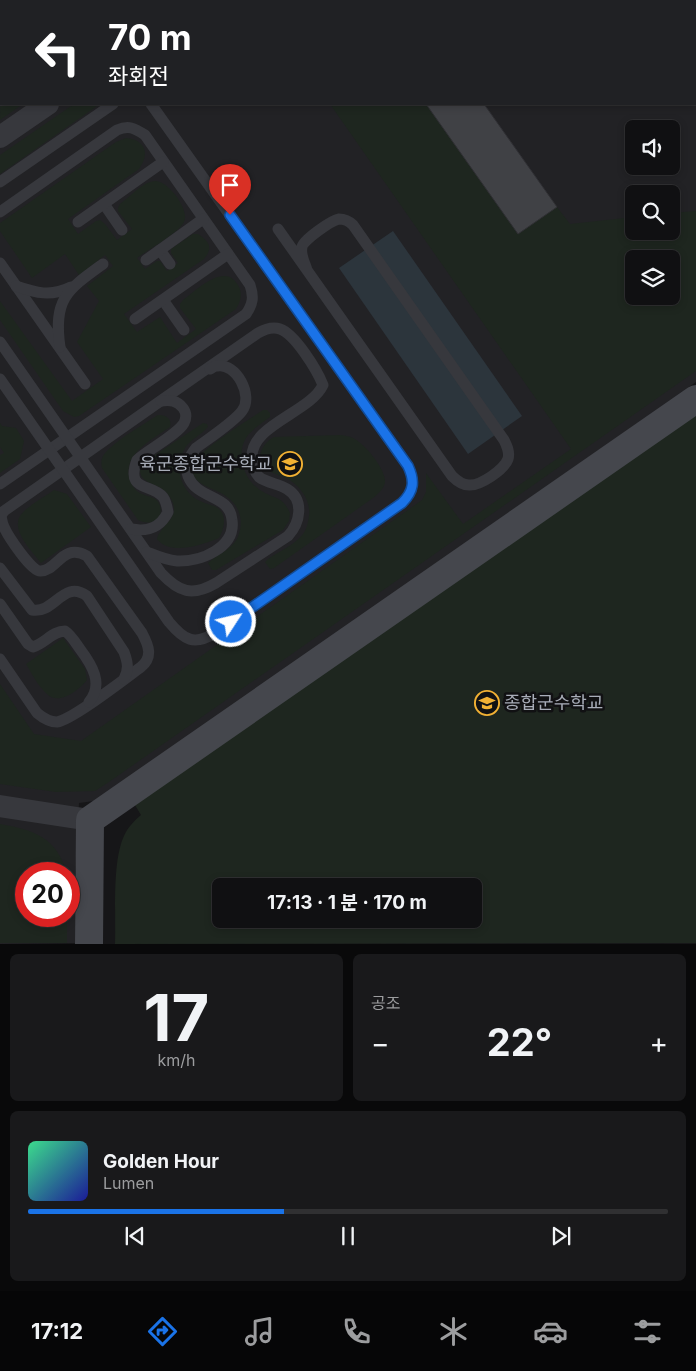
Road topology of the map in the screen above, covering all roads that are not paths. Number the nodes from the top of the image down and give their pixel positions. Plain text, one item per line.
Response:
1 (47, 105) edge
2 (112, 105) edge
3 (152, 105) edge
4 (0, 137) edge
5 (163, 162) junction
6 (0, 182) edge
7 (104, 204) junction
8 (0, 212) edge
9 (203, 219) junction
10 (78, 222) dead end
11 (278, 228) dead end
12 (122, 230) dead end
13 (160, 250) junction
14 (228, 254) junction
15 (146, 260) dead end
16 (0, 263) edge
17 (103, 264) dead end
18 (170, 264) dead end
19 (307, 270) junction
20 (75, 285) junction
21 (16, 286) junction
22 (163, 300) junction
23 (135, 319) dead end
24 (184, 330) dead end
25 (0, 342) edge
26 (60, 348) junction
27 (199, 374) junction
28 (0, 379) edge
29 (85, 384) dead end
30 (696, 399) edge
31 (161, 401) junction
32 (67, 438) junction
33 (49, 450) junction
34 (80, 457) junction
35 (63, 470) junction
36 (0, 484) edge
37 (2, 512) edge
38 (131, 530) junction
39 (147, 552) junction
40 (0, 568) edge
41 (0, 604) edge
42 (0, 659) edge
43 (124, 679) junction
44 (84, 707) junction
45 (0, 806) edge
46 (90, 820) junction
47 (89, 944) edge

1 - 4 street
2 - 6 lane
3 - 35 lane
5 - 7 lane
5 - 8 lane
5 - 9 lane
7 - 10 lane
7 - 12 lane
9 - 13 lane
9 - 14 lane
11 - 19 lane
13 - 15 lane
13 - 18 lane
14 - 22 lane
14 - 32 lane
16 - 21 lane
17 - 20 lane
19 - 19 lane
20 - 21 lane
20 - 26 lane
21 - 26 lane
22 - 23 lane
22 - 24 lane
25 - 32 lane
26 - 29 lane
27 - 31 lane
27 - 39 lane
27 - 39 lane
28 - 33 lane
30 - 46 street
31 - 34 lane
31 - 38 lane
32 - 33 lane
32 - 34 lane
33 - 35 lane
33 - 36 lane
34 - 35 lane
34 - 38 lane
35 - 37 lane
37 - 43 lane
38 - 39 lane
40 - 43 lane
41 - 44 lane
42 - 44 lane
43 - 44 lane
45 - 46 street
46 - 47 street

